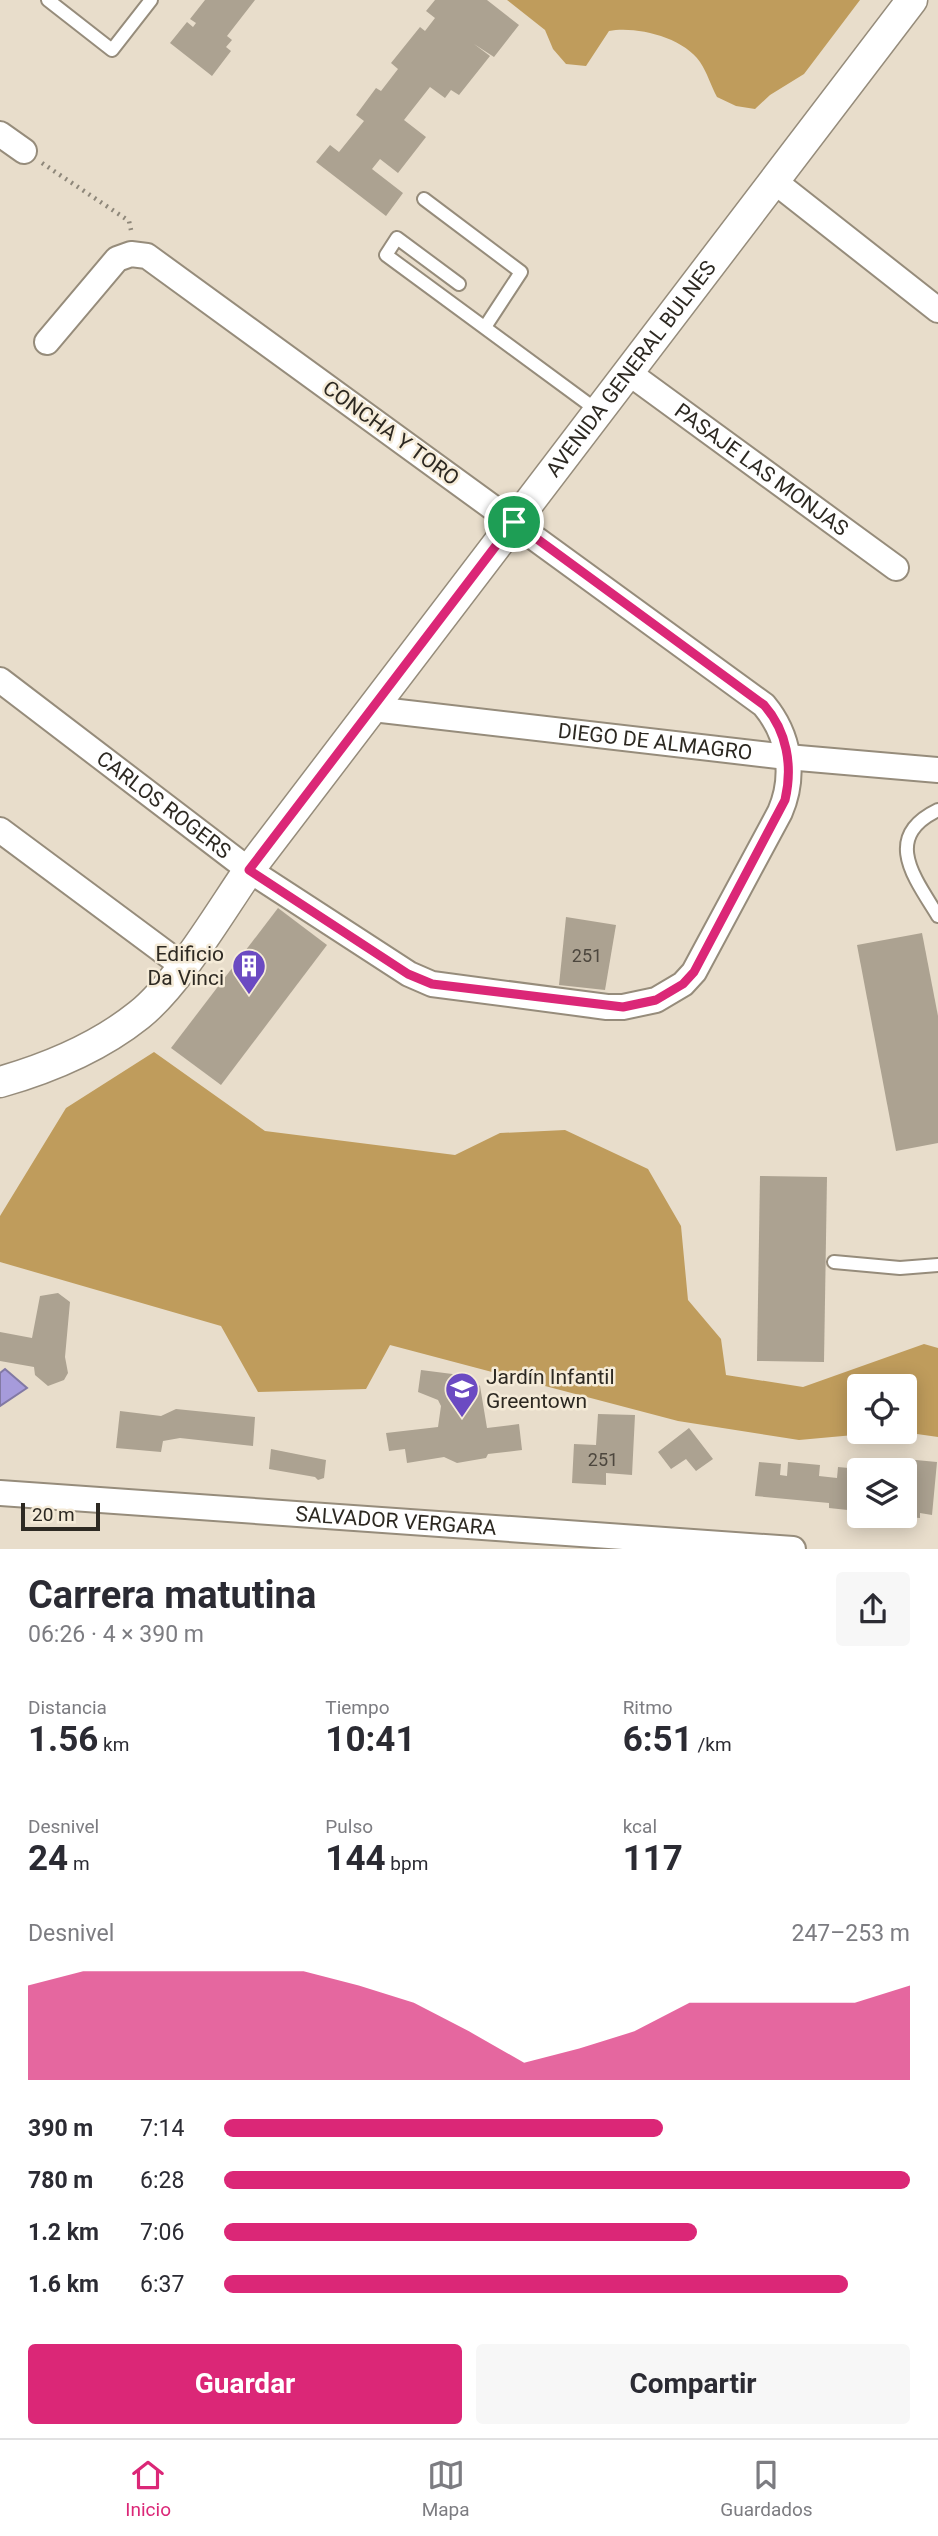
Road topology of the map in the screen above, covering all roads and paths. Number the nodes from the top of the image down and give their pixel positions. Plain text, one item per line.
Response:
1 (151, 0) edge
2 (912, 0) edge
3 (54, 2) edge
4 (0, 134) edge
5 (24, 151) joint
6 (774, 181) junction
7 (424, 199) dead end
8 (138, 254) junction
9 (459, 285) dead end
10 (938, 310) edge
11 (485, 327) junction
12 (47, 342) dead end
13 (629, 373) junction
14 (599, 411) junction
15 (514, 522) junction
16 (896, 568) dead end
17 (0, 680) edge
18 (373, 709) junction
19 (787, 757) junction
20 (938, 770) edge
21 (938, 810) edge
22 (0, 830) edge
23 (249, 870) junction
24 (938, 916) edge
25 (183, 966) junction
26 (0, 1082) edge
27 (834, 1262) dead end
28 (938, 1265) edge
29 (0, 1493) edge
30 (665, 1544) edge
31 (793, 1549) edge

1 - 3 lane
2 - 6 street, AVENIDA GENERAL BULNES
4 - 5 street
5 - 8 path
6 - 10 street
6 - 13 street, AVENIDA GENERAL BULNES
7 - 11 lane
8 - 12 street
8 - 15 street, CONCHA Y TORO
9 - 11 lane
11 - 14 lane
13 - 14 street, AVENIDA GENERAL BULNES
13 - 16 street, PASAJE LAS MONJAS
14 - 15 street, AVENIDA GENERAL BULNES
15 - 18 street, AVENIDA GENERAL BULNES
15 - 19 street, CONCHA Y TORO
17 - 23 street, CARLOS ROGERS
18 - 19 street, DIEGO DE ALMAGRO
18 - 23 street, AVENIDA GENERAL BULNES
19 - 20 street, DIEGO DE ALMAGRO
19 - 23 street, CARLOS ROGERS
21 - 24 lane
22 - 25 street
23 - 25 street, AVENIDA GENERAL BULNES
25 - 26 street, AVENIDA GENERAL BULNES
27 - 28 lane
29 - 30 street, SALVADOR VERGARA
30 - 31 street, SALVADOR VERGARA

